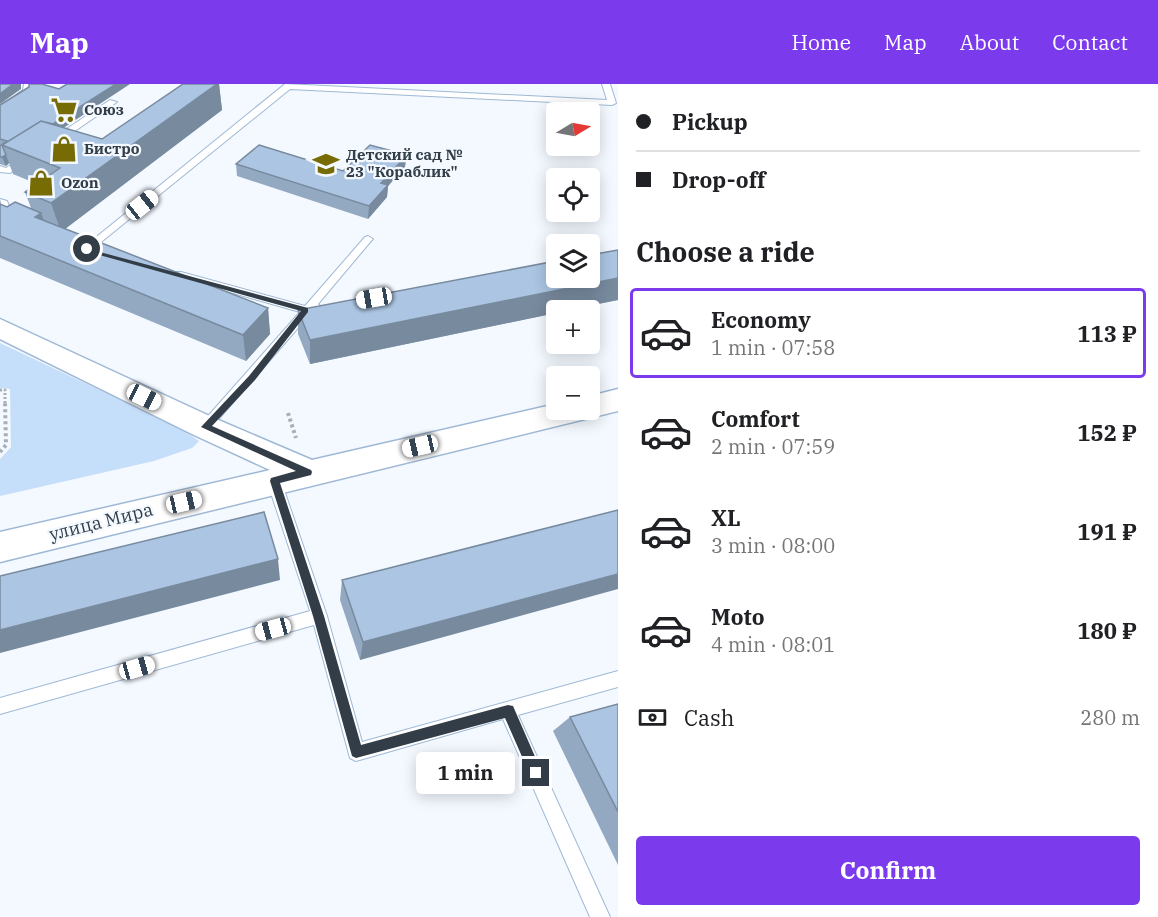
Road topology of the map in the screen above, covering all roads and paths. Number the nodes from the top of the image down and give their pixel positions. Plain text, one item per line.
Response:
1 (28, 84) edge
2 (606, 84) edge
3 (289, 86) edge
4 (113, 102) dead end
5 (0, 111) edge
6 (46, 146) edge
7 (36, 152) edge
8 (0, 169) edge
9 (0, 202) edge
10 (28, 223) edge
11 (368, 239) dead end
12 (99, 252) edge
13 (168, 272) edge
14 (328, 306) edge
15 (306, 310) junction
16 (0, 328) edge
17 (0, 390) edge
18 (618, 400) edge
19 (600, 404) edge
20 (546, 417) edge
21 (205, 427) junction
22 (0, 452) edge
23 (307, 472) junction
24 (274, 481) junction
25 (0, 547) edge
26 (319, 616) junction
27 (618, 679) edge
28 (0, 706) edge
29 (508, 711) junction
30 (600, 917) edge

1 - 5 lane
2 - 3 lane
3 - 12 lane
4 - 6 lane
7 - 8 lane
9 - 10 lane
11 - 15 lane
13 - 15 lane
14 - 15 lane
15 - 21 lane
16 - 21 main road
17 - 22 path
18 - 19 main road
20 - 23 main road, улица Мира
21 - 23 main road
23 - 24 main road, улица Мира
24 - 25 main road, улица Мира
24 - 26 lane
26 - 28 lane
26 - 29 lane
27 - 29 lane
29 - 30 lane

